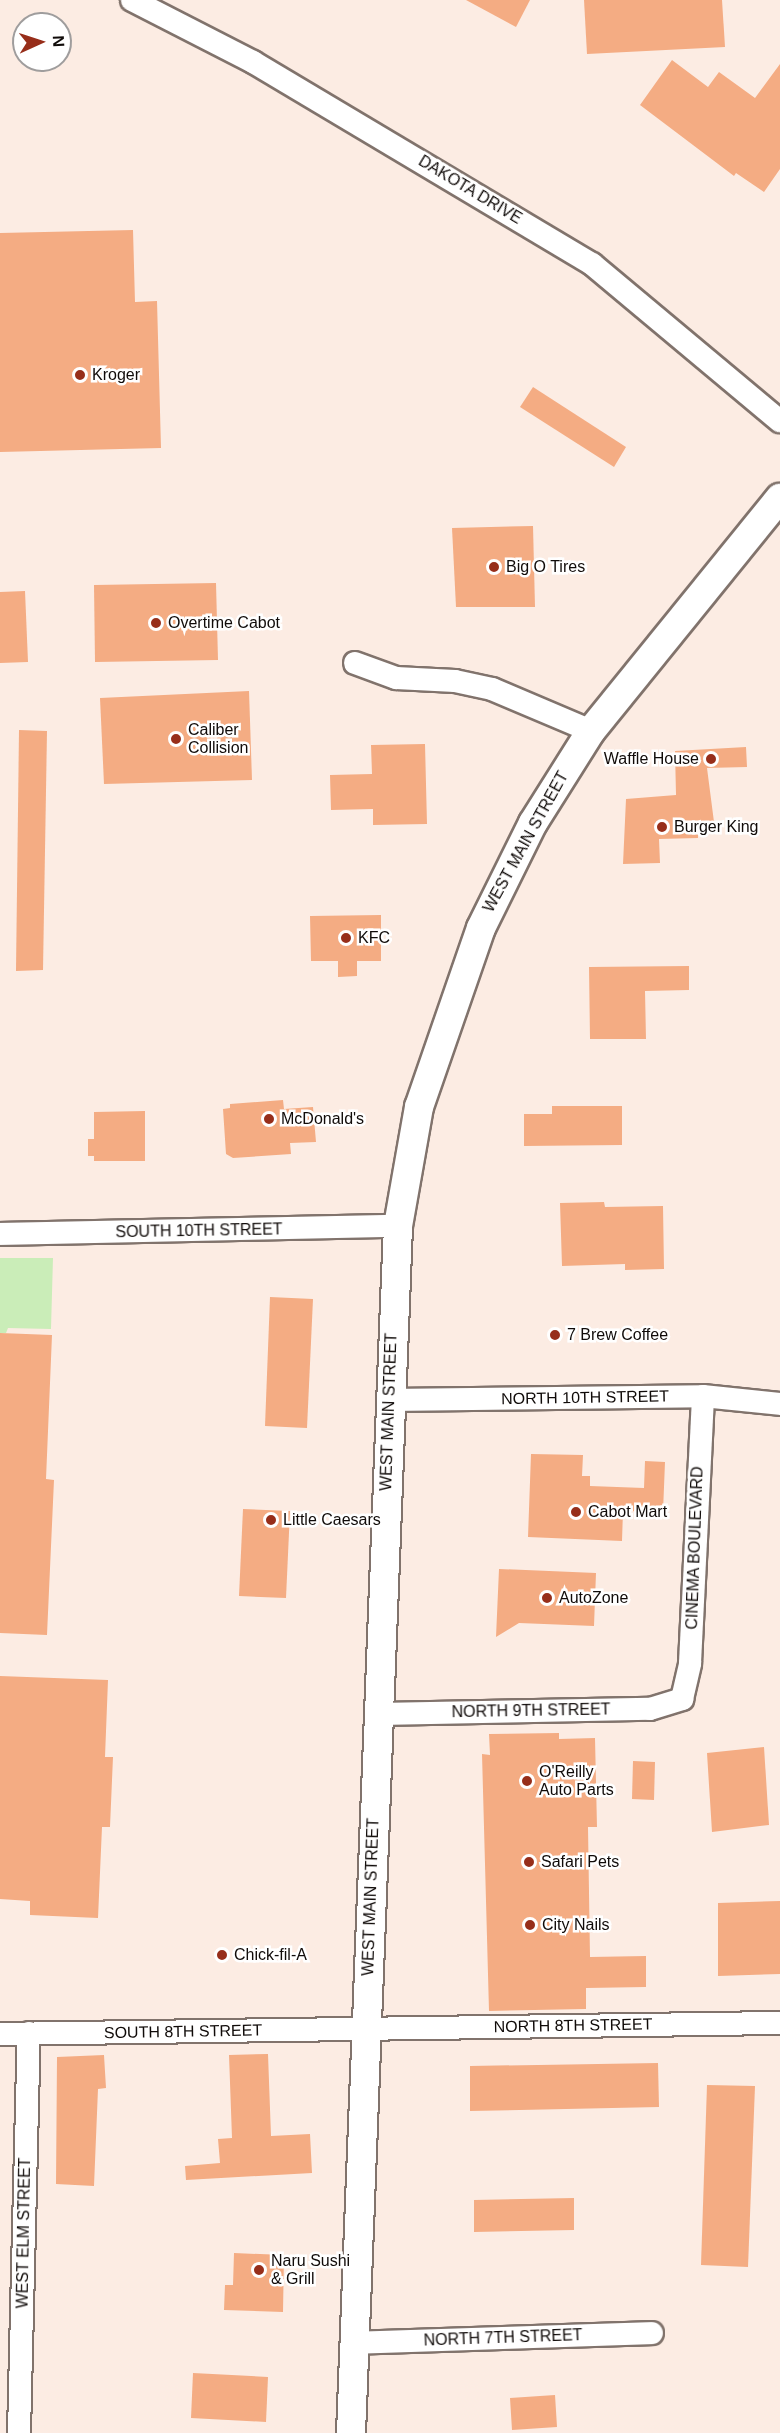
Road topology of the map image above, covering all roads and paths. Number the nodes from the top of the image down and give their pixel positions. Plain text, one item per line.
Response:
1 (132, 0) edge
2 (780, 421) edge
3 (780, 498) edge
4 (355, 663) dead end
5 (591, 731) junction
6 (398, 1226) junction
7 (0, 1234) edge
8 (703, 1396) junction
9 (389, 1400) junction
10 (780, 1404) edge
11 (682, 1699) joint
12 (378, 1714) junction
13 (780, 2023) edge
14 (365, 2027) junction
15 (29, 2033) junction
16 (0, 2034) edge
17 (652, 2333) dead end
18 (353, 2343) junction
19 (19, 2433) edge
20 (351, 2433) edge

1 - 2 street, DAKOTA DRIVE
3 - 5 main road, WEST MAIN STREET
4 - 5 street
5 - 6 main road, WEST MAIN STREET
6 - 7 street, SOUTH 10TH STREET
6 - 9 main road, WEST MAIN STREET
8 - 9 street, NORTH 10TH STREET
8 - 10 street, NORTH 10TH STREET
8 - 11 street, CINEMA BOULEVARD
9 - 12 main road, WEST MAIN STREET
11 - 12 street, NORTH 9TH STREET
12 - 14 main road, WEST MAIN STREET
13 - 14 street, NORTH 8TH STREET
14 - 15 street, SOUTH 8TH STREET
14 - 18 main road, WEST MAIN STREET
15 - 16 street, SOUTH 8TH STREET
15 - 19 street, WEST ELM STREET
17 - 18 street, NORTH 7TH STREET
18 - 20 main road, WEST MAIN STREET

